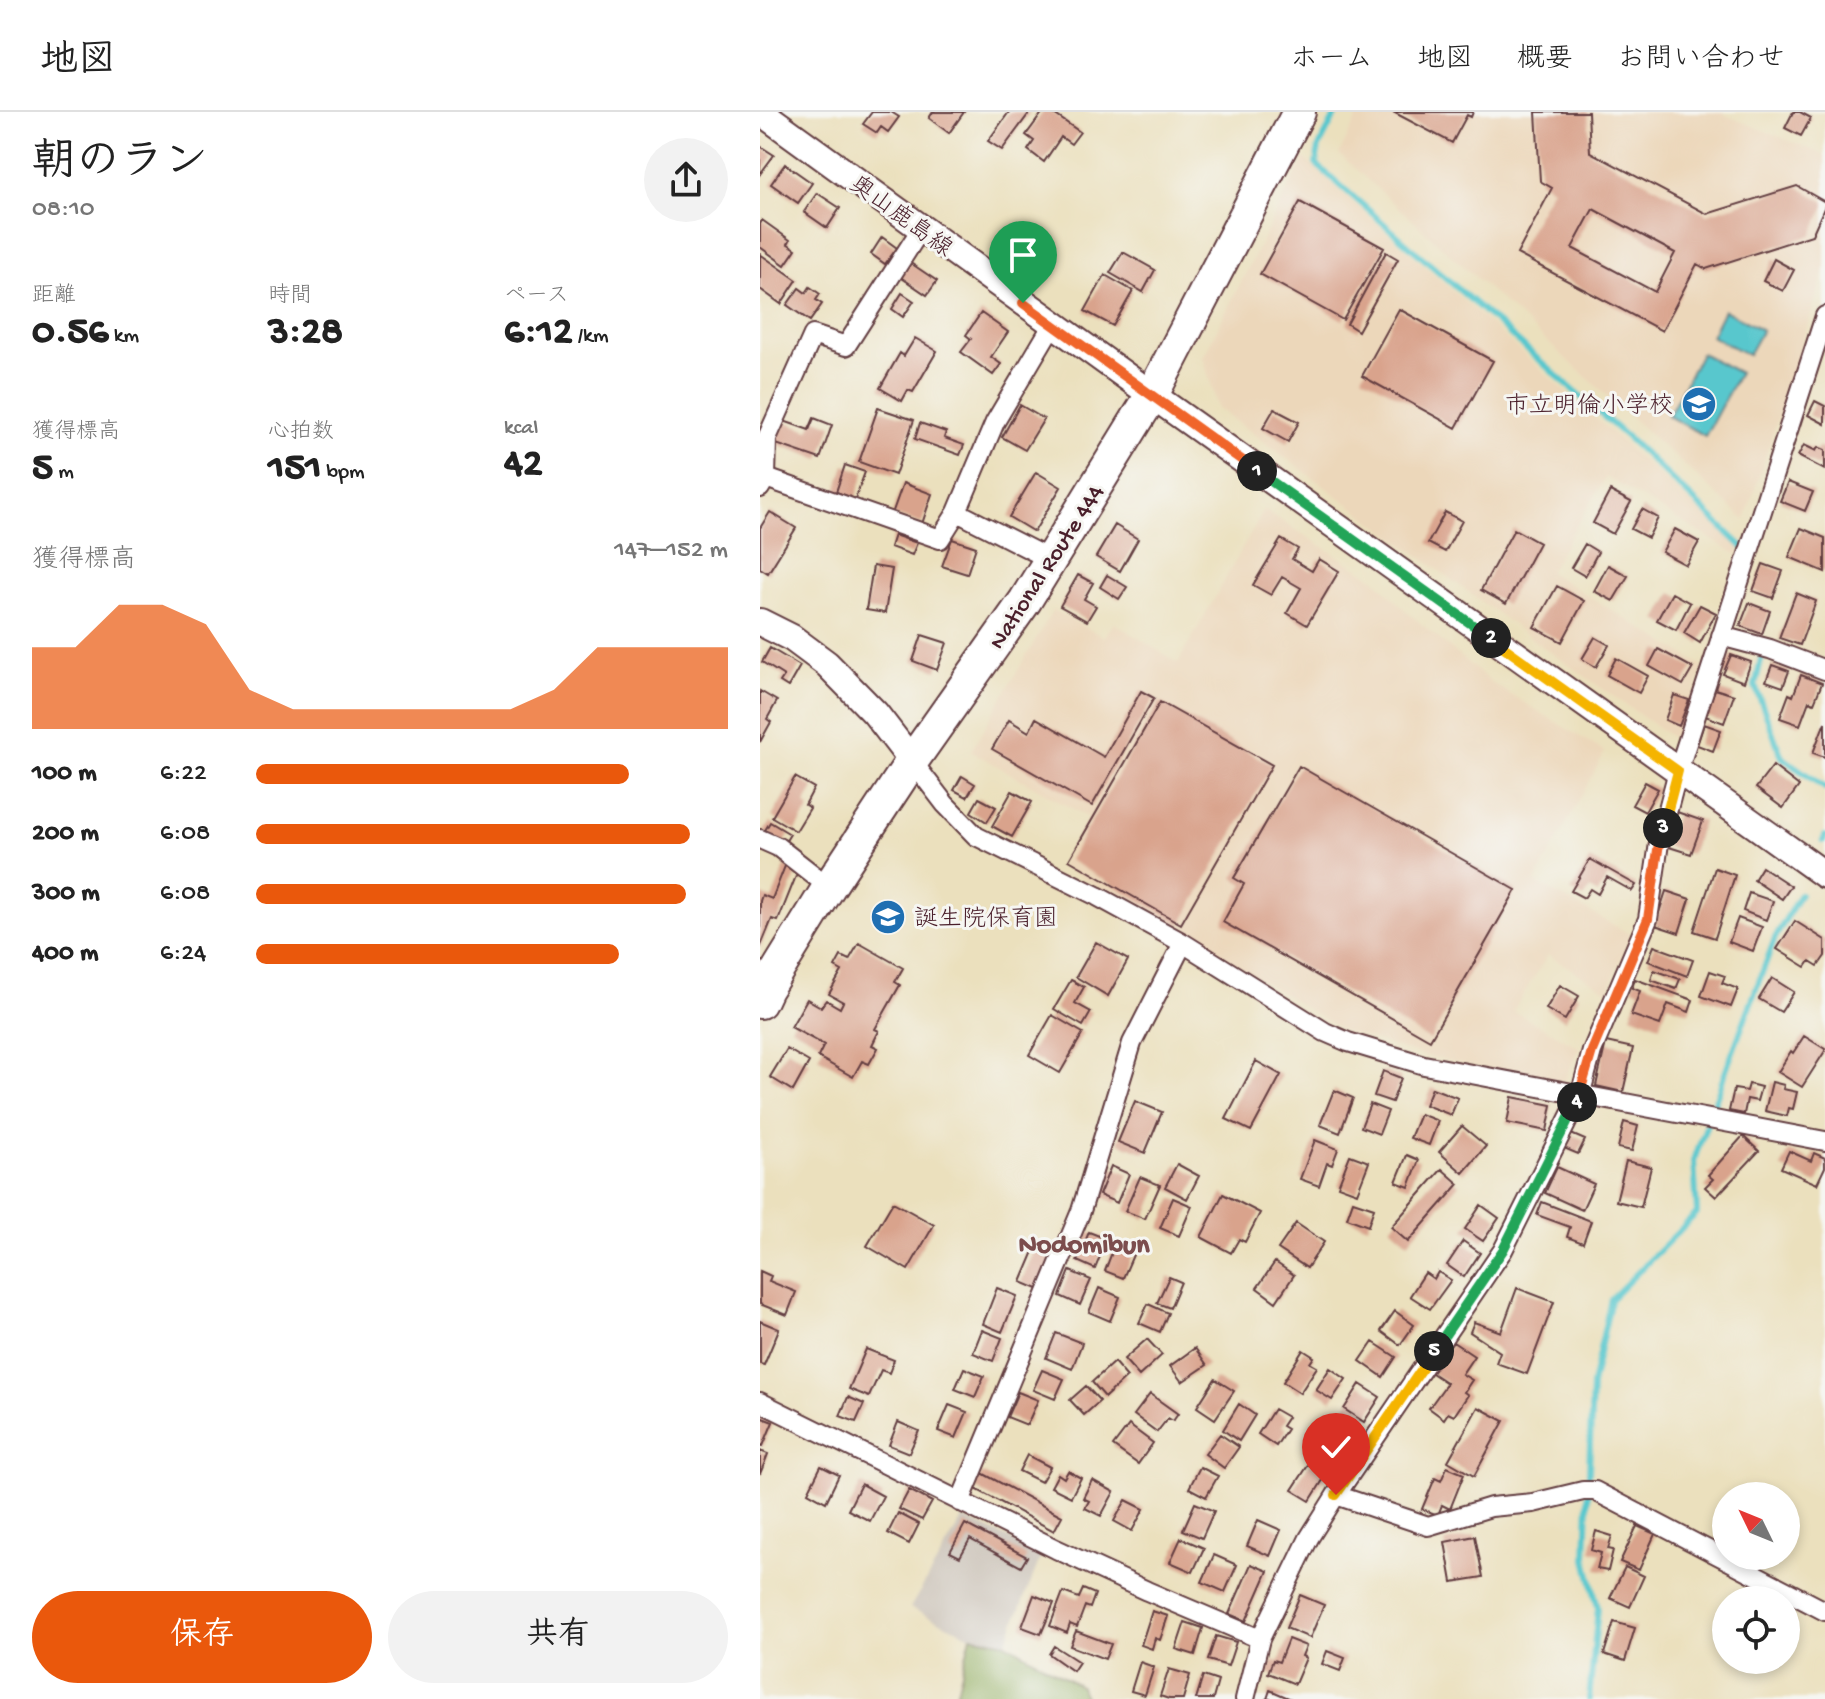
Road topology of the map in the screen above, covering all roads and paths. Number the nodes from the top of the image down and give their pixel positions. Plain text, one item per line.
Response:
1 (761, 112) edge
2 (1299, 112) edge
3 (921, 229) junction
4 (1825, 316) edge
5 (1053, 324) junction
6 (1152, 395) junction
7 (763, 483) edge
8 (957, 512) junction
9 (1051, 560) junction
10 (760, 622) edge
11 (1721, 636) junction
12 (1825, 670) edge
13 (912, 761) junction
14 (1678, 771) junction
15 (760, 839) edge
16 (1825, 875) edge
17 (829, 887) junction
18 (1183, 943) junction
19 (760, 1002) edge
20 (1580, 1096) junction
21 (1825, 1141) edge
22 (760, 1402) edge
23 (1336, 1495) junction
24 (960, 1502) junction
25 (1825, 1611) edge
26 (1260, 1639) junction
27 (1245, 1699) edge

1 - 3 main road, 奥山鹿島線
2 - 6 highway, National Route 444
3 - 5 main road, 奥山鹿島線
3 - 7 street
4 - 11 street
5 - 6 main road, 奥山鹿島線
5 - 8 street
6 - 9 highway, National Route 444
6 - 14 main road, 奥山鹿島線
7 - 8 street
8 - 9 street
9 - 13 highway, National Route 444
10 - 13 main road
11 - 12 street
11 - 14 street
13 - 17 highway, National Route 444
13 - 18 street
14 - 16 main road, 奥山鹿島線
14 - 20 street
15 - 17 street
17 - 19 highway, National Route 444
18 - 20 street
18 - 24 street
20 - 21 street
20 - 23 street
22 - 24 street
23 - 25 street
23 - 26 street
24 - 26 street
26 - 27 street

